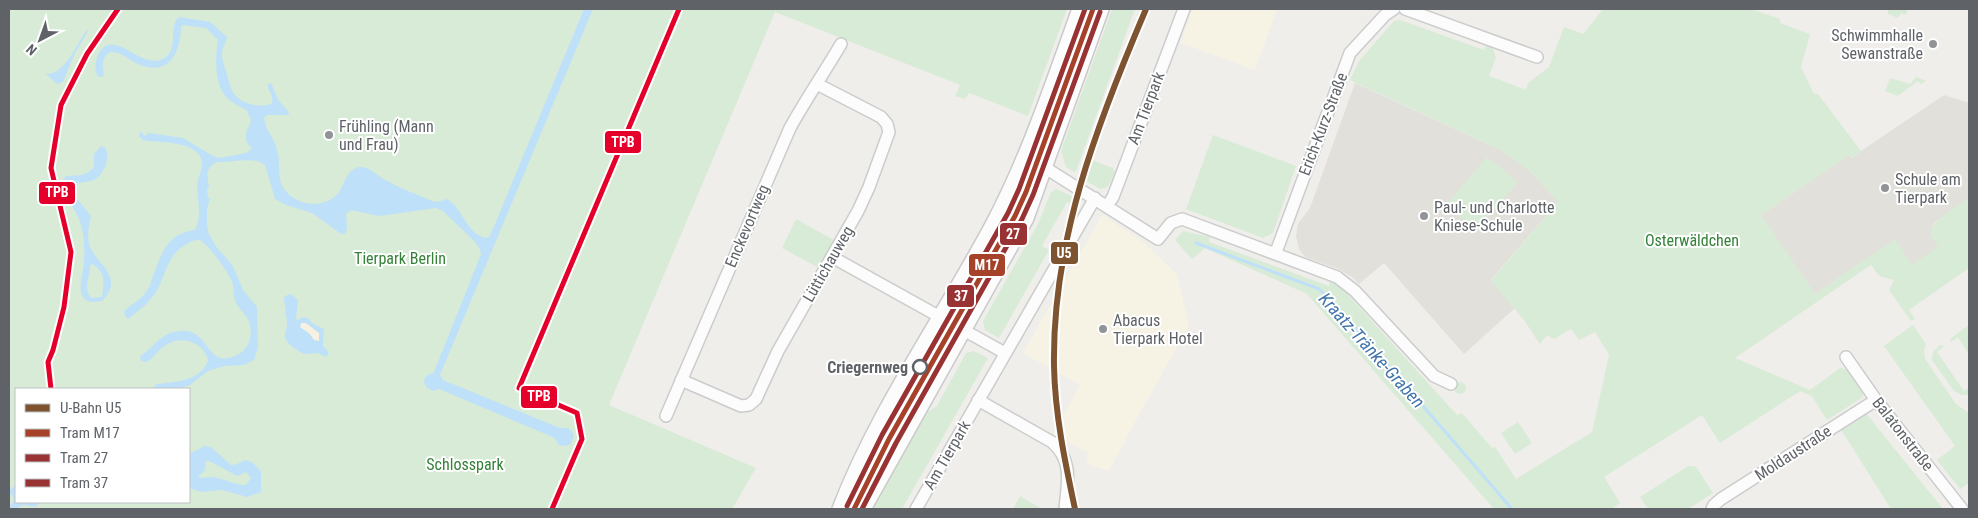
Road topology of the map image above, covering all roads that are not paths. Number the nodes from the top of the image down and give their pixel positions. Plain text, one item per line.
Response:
1 (1080, 9) edge
2 (1101, 9) edge
3 (1184, 9) edge
4 (1394, 9) edge
5 (1405, 9) edge
6 (841, 44) dead end
7 (1537, 57) dead end
8 (817, 84) junction
9 (1044, 167) junction
10 (1094, 198) junction
11 (1107, 206) junction
12 (1276, 252) junction
13 (832, 257) junction
14 (940, 318) junction
15 (962, 331) junction
16 (1005, 353) junction
17 (1846, 357) dead end
18 (681, 380) junction
19 (1451, 384) dead end
20 (978, 400) junction
21 (1876, 400) junction
22 (666, 416) dead end
23 (840, 509) edge
24 (863, 509) edge
25 (916, 509) edge
26 (1065, 509) edge
27 (1712, 509) edge
28 (1962, 509) edge

1 - 14 main road
2 - 9 main road
3 - 11 street, Am Tierpark
4 - 12 street, Erich-Kurz-Straße
5 - 7 street
6 - 8 street, Enckevortweg
8 - 13 street, Lüttichauweg
8 - 18 street, Enckevortweg
9 - 10 street
9 - 15 main road
10 - 11 street
10 - 16 street, Am Tierpark
11 - 12 street
12 - 19 street
13 - 14 street
13 - 18 street, Lüttichauweg
14 - 15 street
14 - 23 main road
15 - 16 street
15 - 24 main road
16 - 20 street, Am Tierpark
17 - 21 street, Balatonstraße
18 - 22 street, Enckevortweg
20 - 25 street, Am Tierpark
20 - 26 street
21 - 27 street, Moldaustraße
21 - 28 street, Balatonstraße

